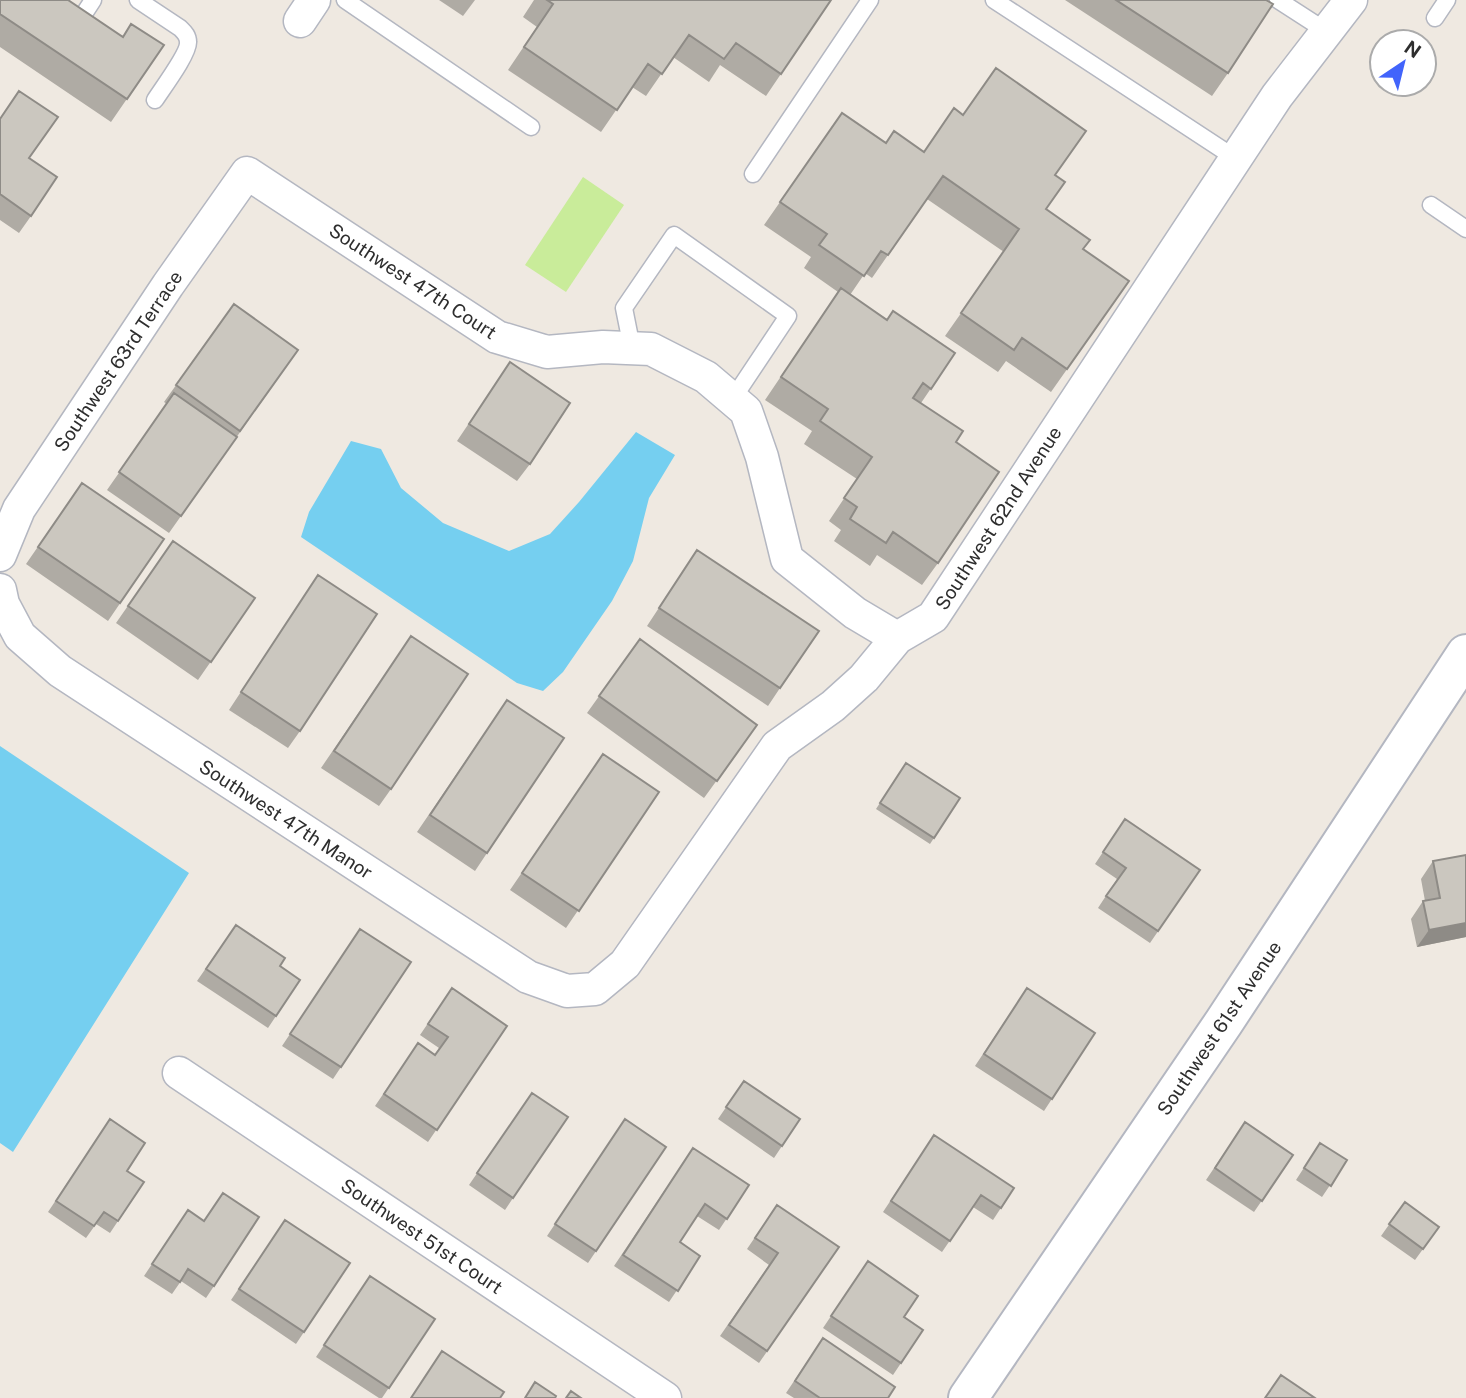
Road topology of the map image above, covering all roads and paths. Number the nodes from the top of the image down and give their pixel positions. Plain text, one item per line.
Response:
1 (93, 0) edge
2 (138, 0) edge
3 (345, 0) edge
4 (870, 0) edge
5 (995, 0) edge
6 (1278, 0) edge
7 (1351, 0) edge
8 (1447, 0) edge
9 (1435, 18) dead end
10 (76, 26) edge
11 (1326, 31) junction
12 (155, 100) dead end
13 (531, 127) dead end
14 (1235, 158) junction
15 (247, 173) joint
16 (753, 174) dead end
17 (1431, 205) dead end
18 (1466, 229) edge
19 (632, 348) junction
20 (732, 400) junction
21 (0, 555) edge
22 (1, 597) edge
23 (897, 638) junction
24 (1466, 654) edge
25 (595, 989) joint
26 (179, 1073) dead end
27 (665, 1398) edge
28 (968, 1398) edge

1 - 10 lane
2 - 12 lane
3 - 13 lane
4 - 16 lane
5 - 14 lane
6 - 11 lane
7 - 11 street, Southwest 62nd Avenue
8 - 9 lane
11 - 14 street, Southwest 62nd Avenue
14 - 23 street, Southwest 62nd Avenue
15 - 19 street, Southwest 47th Court
15 - 21 street, Southwest 63rd Terrace
17 - 18 lane
19 - 20 street, Southwest 47th Court
19 - 20 lane
20 - 23 street, Southwest 47th Court
22 - 25 street, Southwest 47th Manor
23 - 25 street, Southwest 62nd Avenue
24 - 28 street, Southwest 61st Avenue
26 - 27 street, Southwest 51st Court

